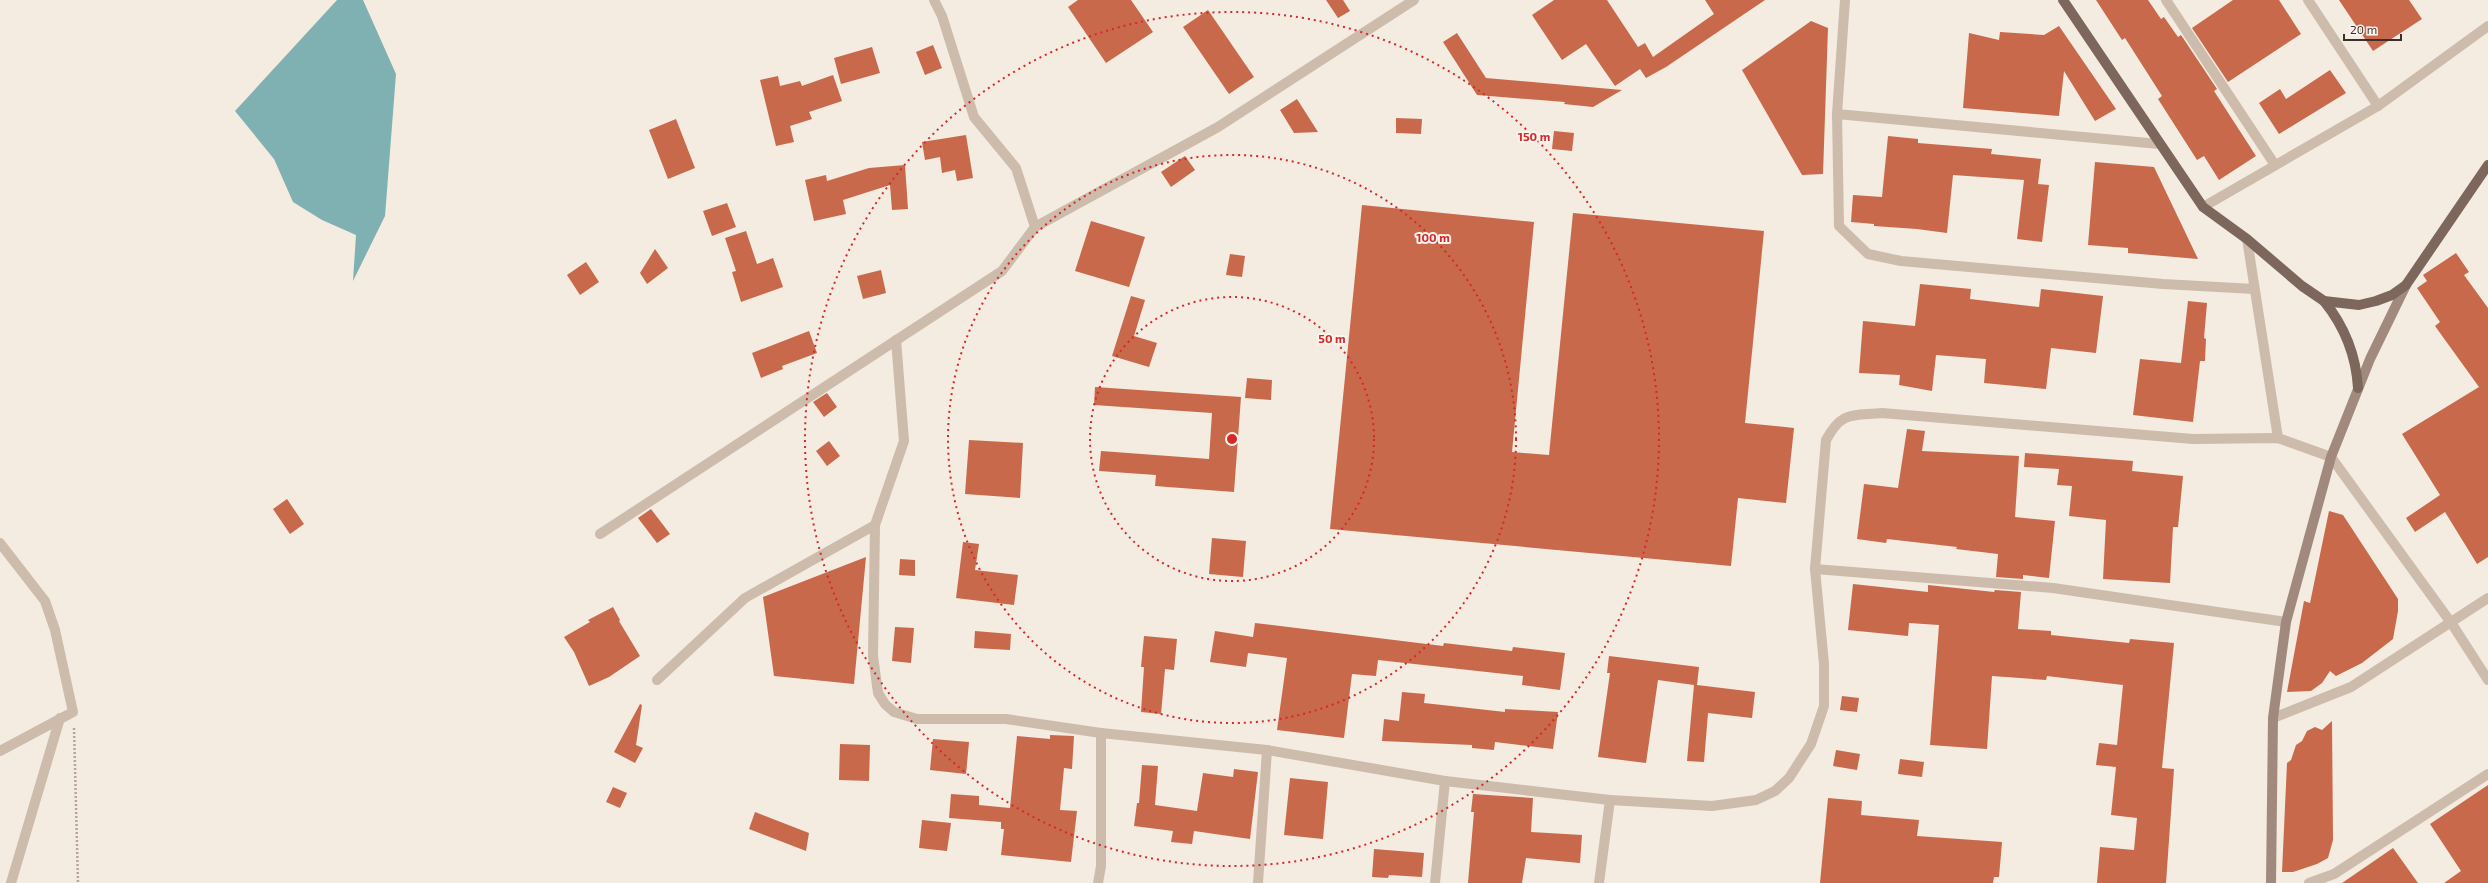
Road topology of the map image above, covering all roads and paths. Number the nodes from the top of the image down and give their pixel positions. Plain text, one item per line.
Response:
1 (934, 0) edge
2 (1414, 0) edge
3 (1845, 0) edge
4 (2063, 0) edge
5 (2166, 0) edge
6 (2308, 0) edge
7 (2488, 26) edge
8 (2378, 106) junction
9 (1838, 114) junction
10 (2159, 144) junction
11 (2276, 165) junction
12 (2488, 165) edge
13 (2203, 207) junction
14 (1035, 227) junction
15 (2247, 239) junction
16 (2406, 285) junction
17 (2254, 289) junction
18 (2324, 301) junction
19 (896, 340) junction
20 (2358, 388) junction
21 (2278, 438) junction
22 (2331, 457) junction
23 (875, 525) junction
24 (600, 534) dead end
25 (0, 543) edge
26 (1816, 569) junction
27 (2488, 598) edge
28 (2286, 622) junction
29 (2452, 624) junction
30 (657, 680) dead end
31 (2488, 680) edge
32 (73, 712) junction
33 (60, 718) junction
34 (2274, 718) junction
35 (1101, 733) junction
36 (1267, 750) junction
37 (0, 751) edge
38 (2488, 774) edge
39 (1445, 782) junction
40 (1610, 800) junction
41 (11, 883) edge
42 (78, 883) edge
43 (1098, 883) edge
44 (1258, 883) edge
45 (1435, 883) edge
46 (1599, 883) edge
47 (2271, 883) edge
48 (2309, 883) edge

1 - 14 street
2 - 14 street
3 - 9 street
4 - 10 main road
5 - 11 street
6 - 8 street
7 - 8 street
8 - 11 street
9 - 10 street
9 - 17 street
10 - 13 main road
11 - 13 street
12 - 16 main road
13 - 15 main road
14 - 19 street
15 - 17 street
15 - 18 main road
16 - 18 main road
16 - 20 street
17 - 21 street
18 - 20 main road
19 - 23 street
19 - 24 street
20 - 22 street
21 - 22 street
21 - 26 street
22 - 28 street
22 - 29 street
23 - 30 street
23 - 35 street
25 - 32 street
26 - 28 street
26 - 40 street
27 - 29 street
28 - 34 street
29 - 31 street
29 - 34 street
32 - 33 street
32 - 42 path
33 - 37 street
33 - 41 street
34 - 47 street
35 - 36 street
35 - 43 street
36 - 39 street
36 - 44 street
38 - 48 street
39 - 40 street
39 - 45 street
40 - 46 street

